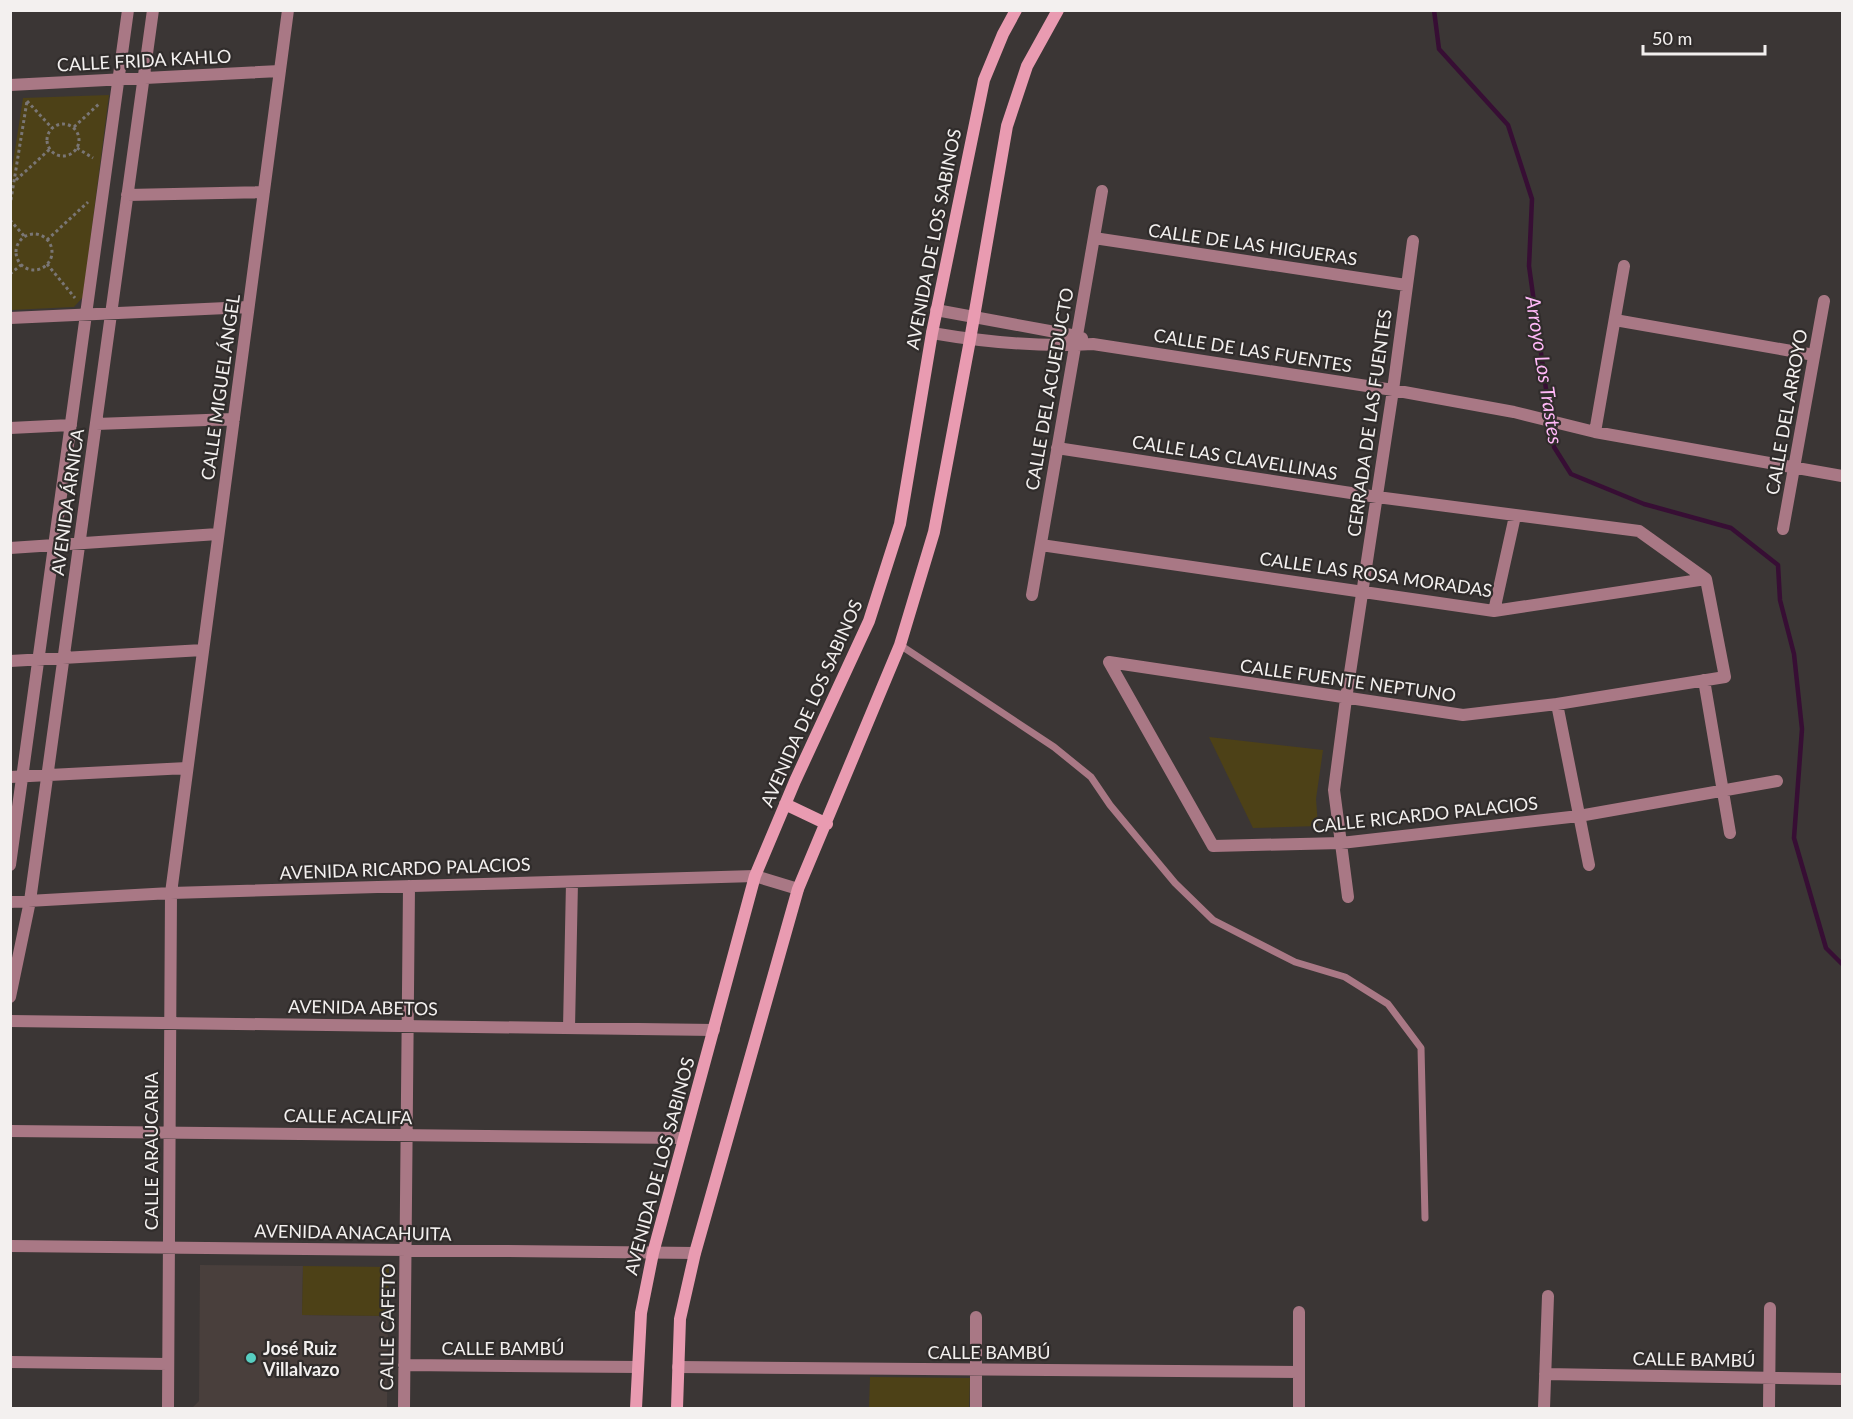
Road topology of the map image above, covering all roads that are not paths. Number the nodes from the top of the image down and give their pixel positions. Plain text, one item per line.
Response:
1 (128, 10) edge
2 (153, 10) edge
3 (288, 10) edge
4 (1016, 10) edge
5 (1058, 10) edge
6 (280, 71) junction
7 (143, 79) junction
8 (118, 80) junction
9 (10, 85) edge
10 (1102, 190) dead end
11 (264, 192) junction
12 (127, 195) junction
13 (1094, 238) junction
14 (1413, 241) dead end
15 (1624, 266) dead end
16 (1406, 285) junction
17 (1824, 301) dead end
18 (249, 307) junction
19 (83, 309) junction
20 (936, 310) junction
21 (111, 313) junction
22 (974, 316) junction
23 (10, 318) edge
24 (1616, 320) junction
25 (932, 333) junction
26 (970, 340) junction
27 (1076, 341) junction
28 (1814, 354) junction
29 (1393, 390) junction
30 (234, 419) junction
31 (96, 424) junction
32 (71, 425) junction
33 (10, 428) edge
34 (1595, 432) junction
35 (1058, 448) junction
36 (1794, 468) junction
37 (1842, 476) edge
38 (1377, 497) junction
39 (1515, 516) junction
40 (1783, 529) dead end
41 (218, 534) junction
42 (80, 543) junction
43 (55, 545) junction
44 (1041, 545) junction
45 (10, 548) edge
46 (1706, 579) junction
47 (1362, 590) junction
48 (1032, 595) dead end
49 (1494, 610) junction
50 (900, 645) junction
51 (203, 650) junction
52 (63, 658) junction
53 (39, 660) junction
54 (10, 662) edge
55 (1109, 662) joint
56 (1704, 680) junction
57 (1346, 699) junction
58 (1557, 704) junction
59 (187, 768) junction
60 (48, 775) junction
61 (17, 777) edge
62 (1777, 781) dead end
63 (1722, 791) junction
64 (785, 804) junction
65 (1579, 816) junction
66 (827, 824) junction
67 (1730, 833) dead end
68 (1341, 843) junction
69 (10, 865) edge
70 (1589, 865) dead end
71 (755, 876) junction
72 (572, 882) junction
73 (409, 886) junction
74 (798, 889) junction
75 (171, 893) junction
76 (1348, 897) dead end
77 (30, 901) junction
78 (10, 902) edge
79 (10, 997) edge
80 (10, 1021) edge
81 (170, 1023) junction
82 (408, 1026) junction
83 (569, 1028) junction
84 (714, 1030) junction
85 (10, 1131) edge
86 (169, 1132) junction
87 (406, 1135) junction
88 (684, 1138) junction
89 (1425, 1218) dead end
90 (10, 1246) edge
91 (169, 1248) junction
92 (405, 1251) junction
93 (653, 1253) junction
94 (695, 1253) junction
95 (1548, 1296) dead end
96 (1770, 1308) dead end
97 (1299, 1312) dead end
98 (976, 1317) dead end
99 (10, 1362) edge
100 (168, 1364) junction
101 (404, 1365) junction
102 (638, 1367) junction
103 (678, 1367) junction
104 (976, 1370) junction
105 (1299, 1372) junction
106 (1545, 1374) junction
107 (1769, 1378) junction
108 (1842, 1379) edge
109 (168, 1408) edge
110 (404, 1408) edge
111 (636, 1408) edge
112 (677, 1408) edge
113 (976, 1408) edge
114 (1299, 1408) edge
115 (1544, 1408) edge
116 (1768, 1408) edge

1 - 8 street, AVENIDA ÁRNICA
2 - 7 street, AVENIDA ÁRNICA
3 - 6 street, CALLE MIGUEL ÁNGEL
4 - 20 street, AVENIDA DE LOS SABINOS
5 - 22 street
6 - 7 street, CALLE FRIDA KAHLO
6 - 11 street, CALLE MIGUEL ÁNGEL
7 - 8 street, CALLE FRIDA KAHLO
7 - 12 street, AVENIDA ÁRNICA
8 - 9 street, CALLE FRIDA KAHLO
8 - 19 street, AVENIDA ÁRNICA
10 - 13 street, CALLE DEL ACUEDUCTO
11 - 12 street
11 - 18 street, CALLE MIGUEL ÁNGEL
12 - 21 street, AVENIDA ÁRNICA
13 - 16 street, CALLE DE LAS HIGUERAS
13 - 27 street, CALLE DEL ACUEDUCTO
14 - 16 street, CERRADA DE LAS FUENTES
15 - 24 street
16 - 29 street, CERRADA DE LAS FUENTES
17 - 28 street, CALLE DEL ARROYO
18 - 21 street
18 - 30 street, CALLE MIGUEL ÁNGEL
19 - 21 street
19 - 23 street
19 - 32 street, AVENIDA ÁRNICA
20 - 22 street
20 - 25 street, AVENIDA DE LOS SABINOS
21 - 31 street, AVENIDA ÁRNICA
22 - 26 street
22 - 27 street
24 - 28 street
24 - 34 street
25 - 26 street
25 - 64 street, AVENIDA DE LOS SABINOS
26 - 27 street
26 - 50 street
27 - 29 street, CALLE DE LAS FUENTES
27 - 35 street, CALLE DEL ACUEDUCTO
28 - 36 street, CALLE DEL ARROYO
29 - 34 street, CALLE DE LAS FUENTES
29 - 38 street, CERRADA DE LAS FUENTES
30 - 31 street
30 - 41 street, CALLE MIGUEL ÁNGEL
31 - 42 street, AVENIDA ÁRNICA
32 - 33 street
32 - 43 street, AVENIDA ÁRNICA
34 - 36 street
35 - 38 street, CALLE LAS CLAVELLINAS
35 - 44 street, CALLE DEL ACUEDUCTO
36 - 37 street
36 - 40 street, CALLE DEL ARROYO
38 - 39 street, CALLE LAS CLAVELLINAS
38 - 47 street, CERRADA DE LAS FUENTES
39 - 46 street, CALLE LAS CLAVELLINAS
39 - 49 street
41 - 42 street
41 - 51 street, CALLE MIGUEL ÁNGEL
42 - 43 street
42 - 52 street, AVENIDA ÁRNICA
43 - 45 street
43 - 53 street, AVENIDA ÁRNICA
44 - 47 street, CALLE LAS ROSA MORADAS
44 - 48 street, CALLE DEL ACUEDUCTO
46 - 49 street, CALLE LAS ROSA MORADAS
46 - 56 street, CALLE FUENTE NEPTUNO
47 - 49 street, CALLE LAS ROSA MORADAS
47 - 57 street, CERRADA DE LAS FUENTES
50 - 66 street
50 - 89 lane
51 - 52 street
51 - 59 street, CALLE MIGUEL ÁNGEL
52 - 53 street
52 - 60 street, AVENIDA ÁRNICA
53 - 54 street
53 - 61 street, AVENIDA ÁRNICA
55 - 57 street, CALLE FUENTE NEPTUNO
55 - 68 street, CALLE RICARDO PALACIOS
56 - 58 street, CALLE FUENTE NEPTUNO
56 - 63 street
57 - 58 street, CALLE FUENTE NEPTUNO
57 - 68 street, CERRADA DE LAS FUENTES
58 - 65 street
59 - 60 street
59 - 75 street, CALLE MIGUEL ÁNGEL
60 - 61 street
60 - 77 street, AVENIDA ÁRNICA
61 - 69 street, AVENIDA ÁRNICA
62 - 63 street, CALLE RICARDO PALACIOS
63 - 65 street, CALLE RICARDO PALACIOS
63 - 67 street
64 - 66 street
64 - 71 street, AVENIDA DE LOS SABINOS
65 - 68 street, CALLE RICARDO PALACIOS
65 - 70 street
66 - 74 street
68 - 76 street, CERRADA DE LAS FUENTES
71 - 72 street, AVENIDA RICARDO PALACIOS
71 - 74 street, AVENIDA RICARDO PALACIOS
71 - 84 street, AVENIDA DE LOS SABINOS
72 - 73 street, AVENIDA RICARDO PALACIOS
72 - 83 street
73 - 75 street, AVENIDA RICARDO PALACIOS
73 - 82 street, CALLE CAFETO
74 - 94 street
75 - 77 street, AVENIDA RICARDO PALACIOS
75 - 81 street, CALLE ARAUCARIA
77 - 78 street, AVENIDA RICARDO PALACIOS
77 - 79 street, AVENIDA ÁRNICA
80 - 81 street, AVENIDA ABETOS
81 - 82 street, AVENIDA ABETOS
81 - 86 street, CALLE ARAUCARIA
82 - 83 street, AVENIDA ABETOS
82 - 87 street, CALLE CAFETO
83 - 84 street, AVENIDA ABETOS
84 - 88 street, AVENIDA DE LOS SABINOS
85 - 86 street, CALLE ACALIFA
86 - 87 street, CALLE ACALIFA
86 - 91 street, CALLE ARAUCARIA
87 - 88 street, CALLE ACALIFA
87 - 92 street, CALLE CAFETO
88 - 93 street, AVENIDA DE LOS SABINOS
90 - 91 street, AVENIDA ANACAHUITA
91 - 92 street, AVENIDA ANACAHUITA
91 - 100 street, CALLE ARAUCARIA
92 - 93 street, AVENIDA ANACAHUITA
92 - 101 street, CALLE CAFETO
93 - 94 street, AVENIDA ANACAHUITA
93 - 102 street, AVENIDA DE LOS SABINOS
94 - 103 street
95 - 106 street
96 - 107 street
97 - 105 street
98 - 104 street
99 - 100 street
100 - 109 street, CALLE ARAUCARIA
101 - 102 street, CALLE BAMBÚ
101 - 110 street, CALLE CAFETO
102 - 111 street, AVENIDA DE LOS SABINOS
103 - 104 street, CALLE BAMBÚ
103 - 112 street
104 - 105 street, CALLE BAMBÚ
104 - 113 street
105 - 114 street
106 - 107 street, CALLE BAMBÚ
106 - 115 street
107 - 108 street, CALLE BAMBÚ
107 - 116 street

